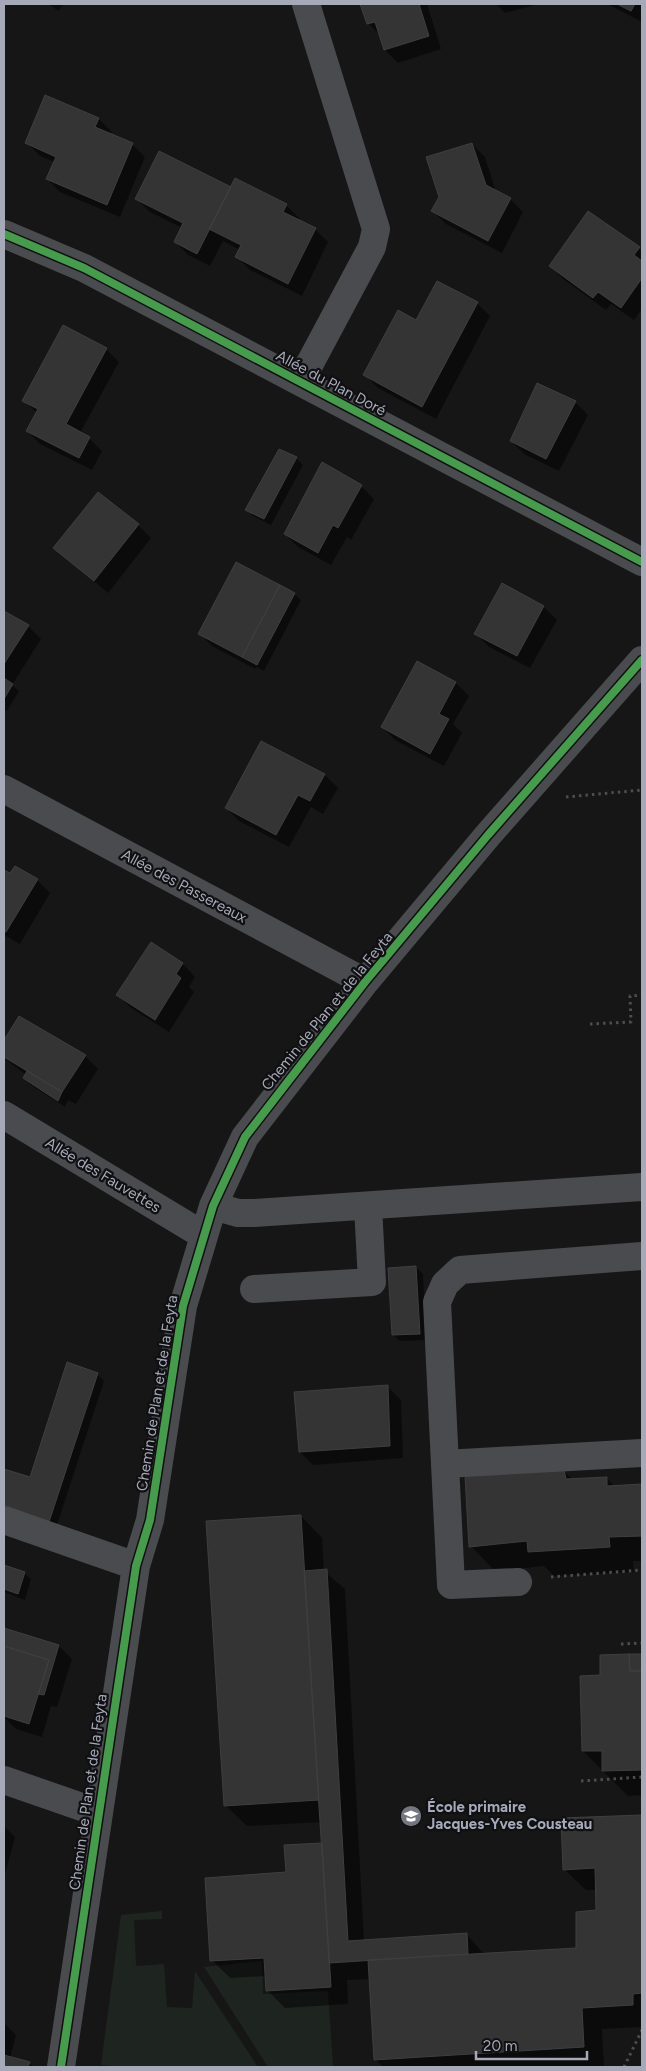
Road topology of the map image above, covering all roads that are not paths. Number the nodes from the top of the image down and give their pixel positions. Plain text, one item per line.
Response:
1 (306, 4) edge
2 (4, 234) edge
3 (300, 382) junction
4 (642, 562) edge
5 (642, 660) edge
6 (4, 789) edge
7 (365, 982) junction
8 (4, 1115) edge
9 (642, 1187) edge
10 (213, 1206) junction
11 (368, 1206) junction
12 (203, 1235) junction
13 (642, 1256) edge
14 (254, 1289) dead end
15 (642, 1453) edge
16 (445, 1464) junction
17 (4, 1520) edge
18 (136, 1566) junction
19 (518, 1582) road end
20 (4, 1780) edge
21 (99, 1813) junction
22 (61, 2067) edge

1 - 3 street, Allée du Plan Doré
2 - 3 street, Allée du Plan Doré
3 - 4 street, Allée du Plan Doré
5 - 7 street, Chemin de Plan et de la Feyta
6 - 7 street, Allée des Passereaux
7 - 10 street, Chemin de Plan et de la Feyta
8 - 12 street, Allée des Fauvettes
9 - 11 street
10 - 11 street
10 - 12 street, Chemin de Plan et de la Feyta
11 - 14 street
12 - 18 street, Chemin de Plan et de la Feyta
13 - 16 street
15 - 16 street
16 - 19 street
17 - 18 street
18 - 21 street, Chemin de Plan et de la Feyta
20 - 21 street
21 - 22 street, Chemin de Plan et de la Feyta

